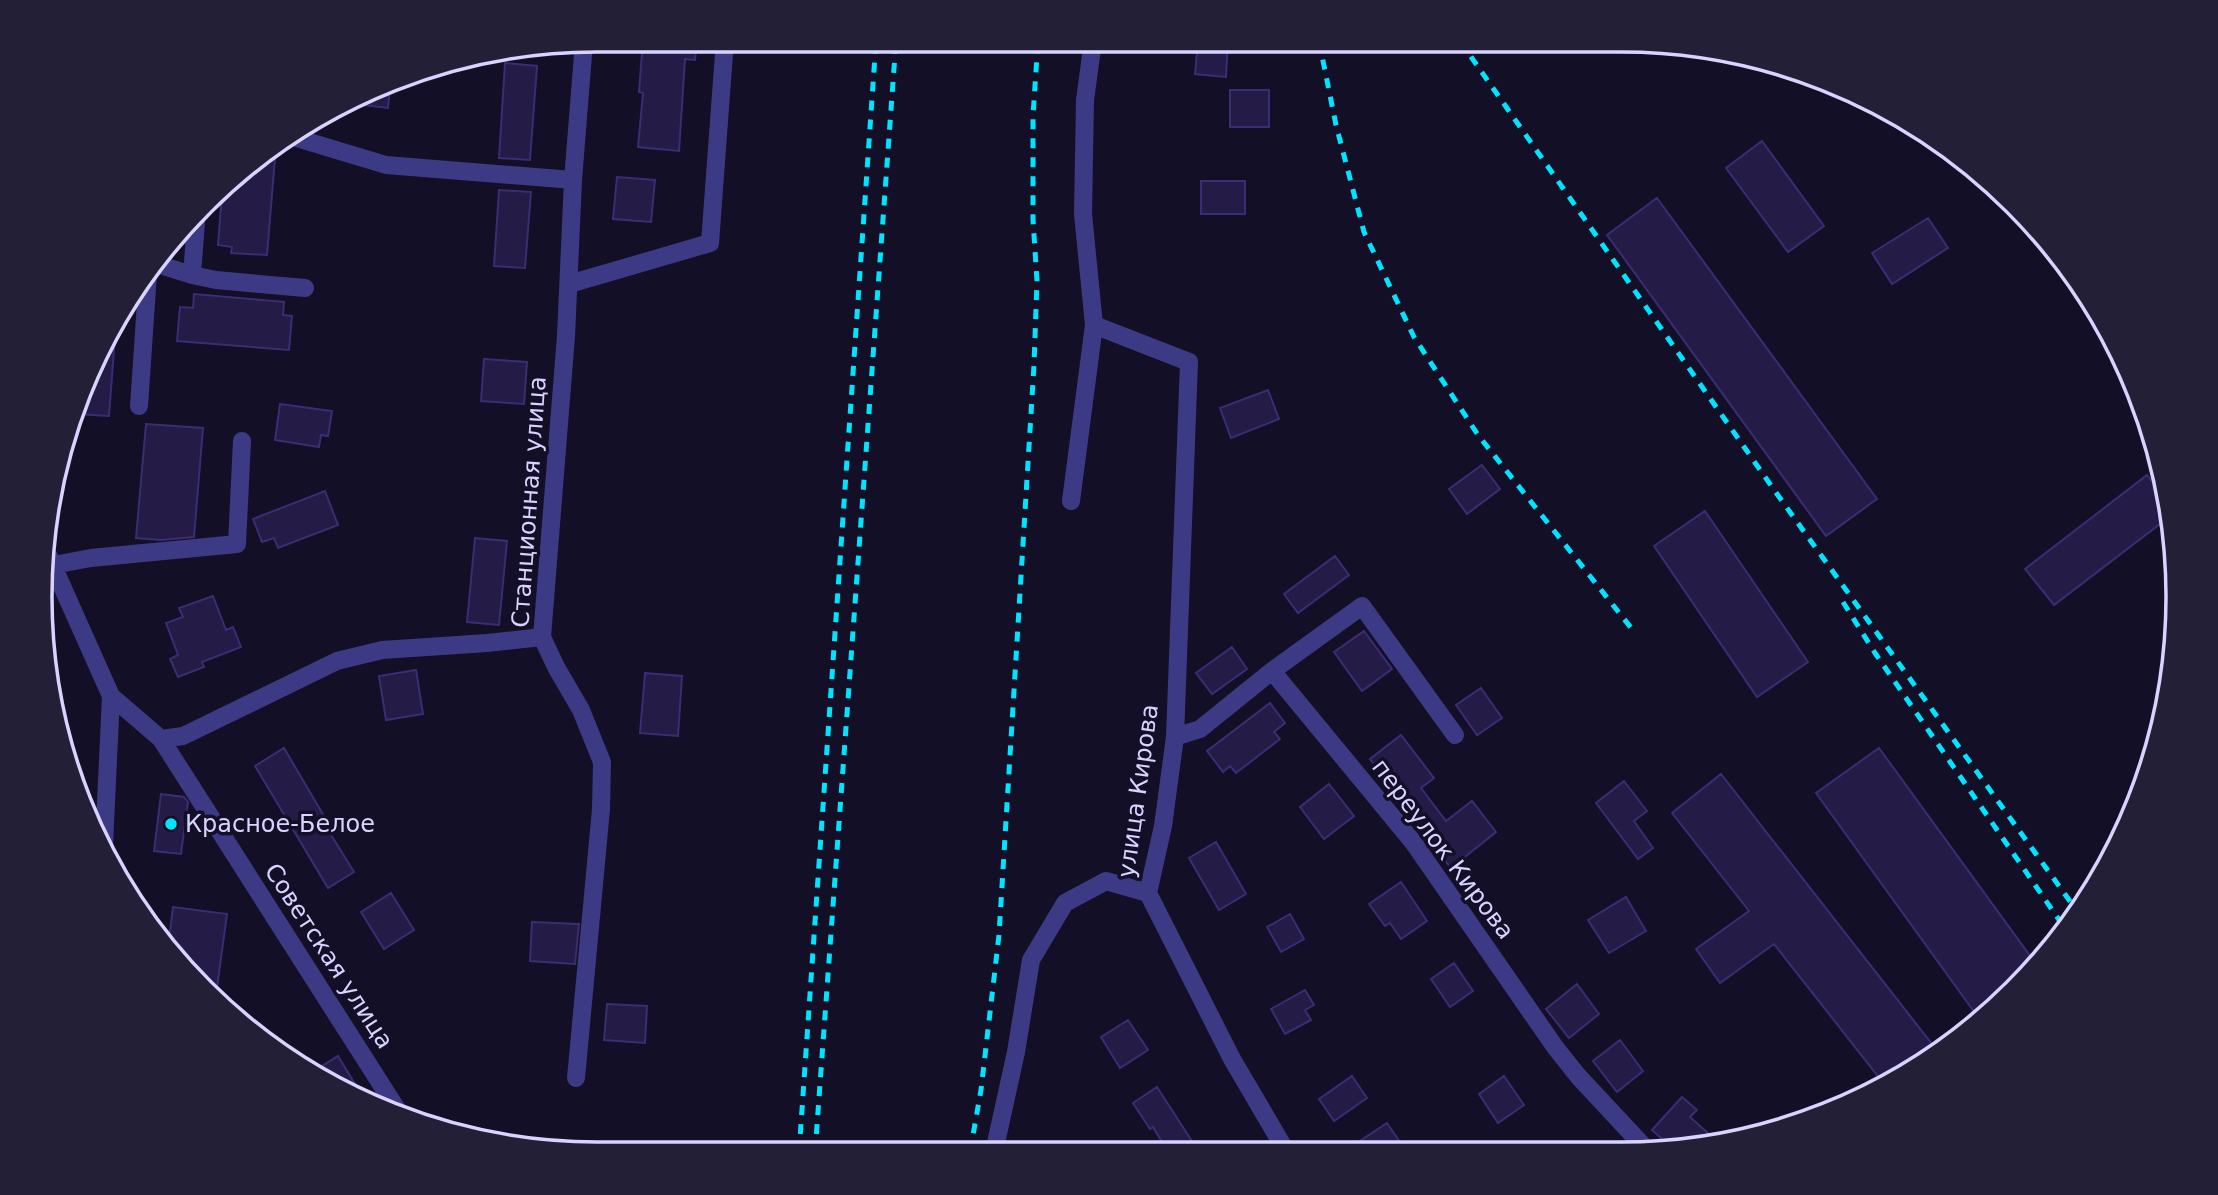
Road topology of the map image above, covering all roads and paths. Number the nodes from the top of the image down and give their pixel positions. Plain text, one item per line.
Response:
1 (723, 52) edge
2 (1092, 52) edge
3 (583, 53) edge
4 (302, 140) edge
5 (573, 180) junction
6 (195, 230) edge
7 (165, 266) edge
8 (192, 275) junction
9 (569, 284) junction
10 (305, 288) dead end
11 (147, 291) edge
12 (1094, 326) junction
13 (139, 406) dead end
14 (242, 441) dead end
15 (1071, 501) dead end
16 (54, 561) edge
17 (54, 567) edge
18 (542, 637) junction
19 (1272, 671) junction
20 (111, 696) junction
21 (1455, 735) dead end
22 (1175, 737) junction
23 (161, 739) junction
24 (105, 830) edge
25 (1148, 892) junction
26 (576, 1078) dead end
27 (393, 1102) edge
28 (1639, 1141) edge
29 (996, 1142) edge
30 (1281, 1142) edge

1 - 9 street
2 - 12 street
3 - 5 street, Станционная улица
4 - 5 street
5 - 9 street, Станционная улица
6 - 8 street
7 - 8 street
8 - 10 street
9 - 18 street, Станционная улица
11 - 13 street
12 - 15 street
12 - 22 street, улица Кирова
14 - 16 street
17 - 20 street
18 - 23 street
18 - 26 street, Станционная улица
19 - 21 street
19 - 22 street
19 - 28 street, переулок Кирова
20 - 23 street, Советская улица
20 - 24 street
22 - 25 street, улица Кирова
23 - 27 street, Советская улица
25 - 29 street
25 - 30 street, улица Кирова

